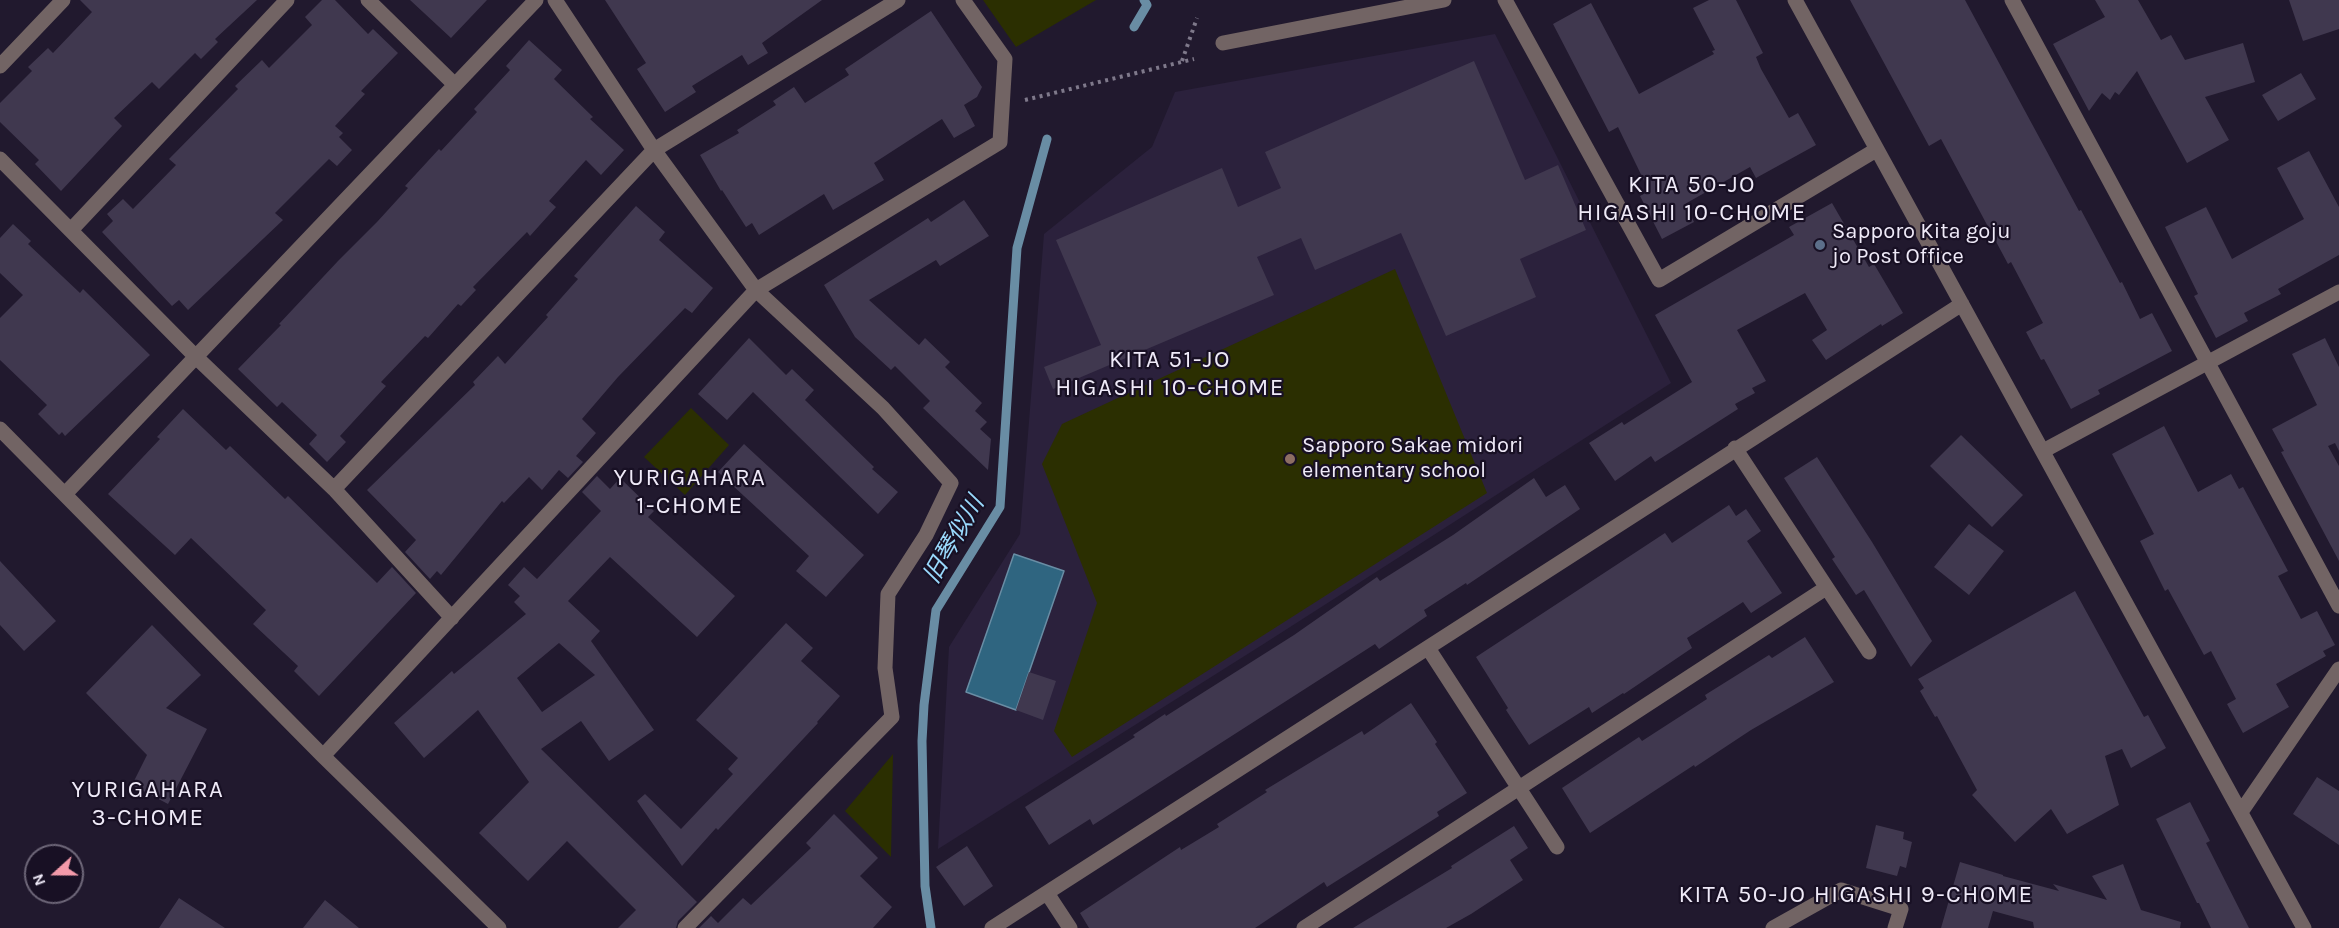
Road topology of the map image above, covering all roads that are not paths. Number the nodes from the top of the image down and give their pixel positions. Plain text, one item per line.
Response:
1 (63, 0) edge
2 (287, 0) edge
3 (368, 0) edge
4 (536, 0) edge
5 (555, 0) edge
6 (898, 0) edge
7 (963, 0) edge
8 (1444, 0) edge
9 (1504, 0) edge
10 (1795, 0) edge
11 (2012, 0) edge
12 (1223, 43) dead end
13 (0, 66) edge
14 (454, 84) junction
15 (654, 150) junction
16 (1876, 150) junction
17 (0, 159) edge
18 (71, 230) junction
19 (756, 290) junction
20 (2339, 292) edge
21 (1962, 304) junction
22 (196, 357) junction
23 (2208, 363) junction
24 (0, 429) edge
25 (1735, 448) junction
26 (2043, 451) junction
27 (334, 489) junction
28 (64, 494) junction
29 (1826, 588) junction
30 (2339, 606) edge
31 (452, 618) junction
32 (1428, 648) junction
33 (1869, 652) dead end
34 (2339, 669) edge
35 (323, 756) junction
36 (1519, 787) junction
37 (2241, 812) junction
38 (1557, 847) dead end
39 (1047, 893) junction
40 (499, 928) edge
41 (685, 928) edge
42 (992, 928) edge
43 (1070, 928) edge
44 (1304, 928) edge
45 (1773, 928) edge
46 (1895, 928) edge
47 (2304, 928) edge

1 - 13 street
2 - 18 street
3 - 14 street
4 - 14 street
5 - 15 street
6 - 15 street
7 - 19 street
8 - 12 street
9 - 16 street
10 - 16 street
11 - 23 street
14 - 22 street
15 - 19 street
15 - 27 street
16 - 21 street
17 - 18 street
18 - 22 street
19 - 31 street
19 - 41 street
20 - 23 street
21 - 25 street
21 - 26 street
22 - 27 street
22 - 28 street
23 - 26 street
23 - 30 street
24 - 28 street
25 - 29 street
25 - 32 street
26 - 37 street
27 - 31 street
28 - 35 street
29 - 33 street
29 - 36 street
31 - 35 street
32 - 36 street
32 - 39 street
34 - 37 street
35 - 40 street
36 - 38 street
36 - 44 street
37 - 47 street
39 - 42 street
39 - 43 street
45 - 46 street

